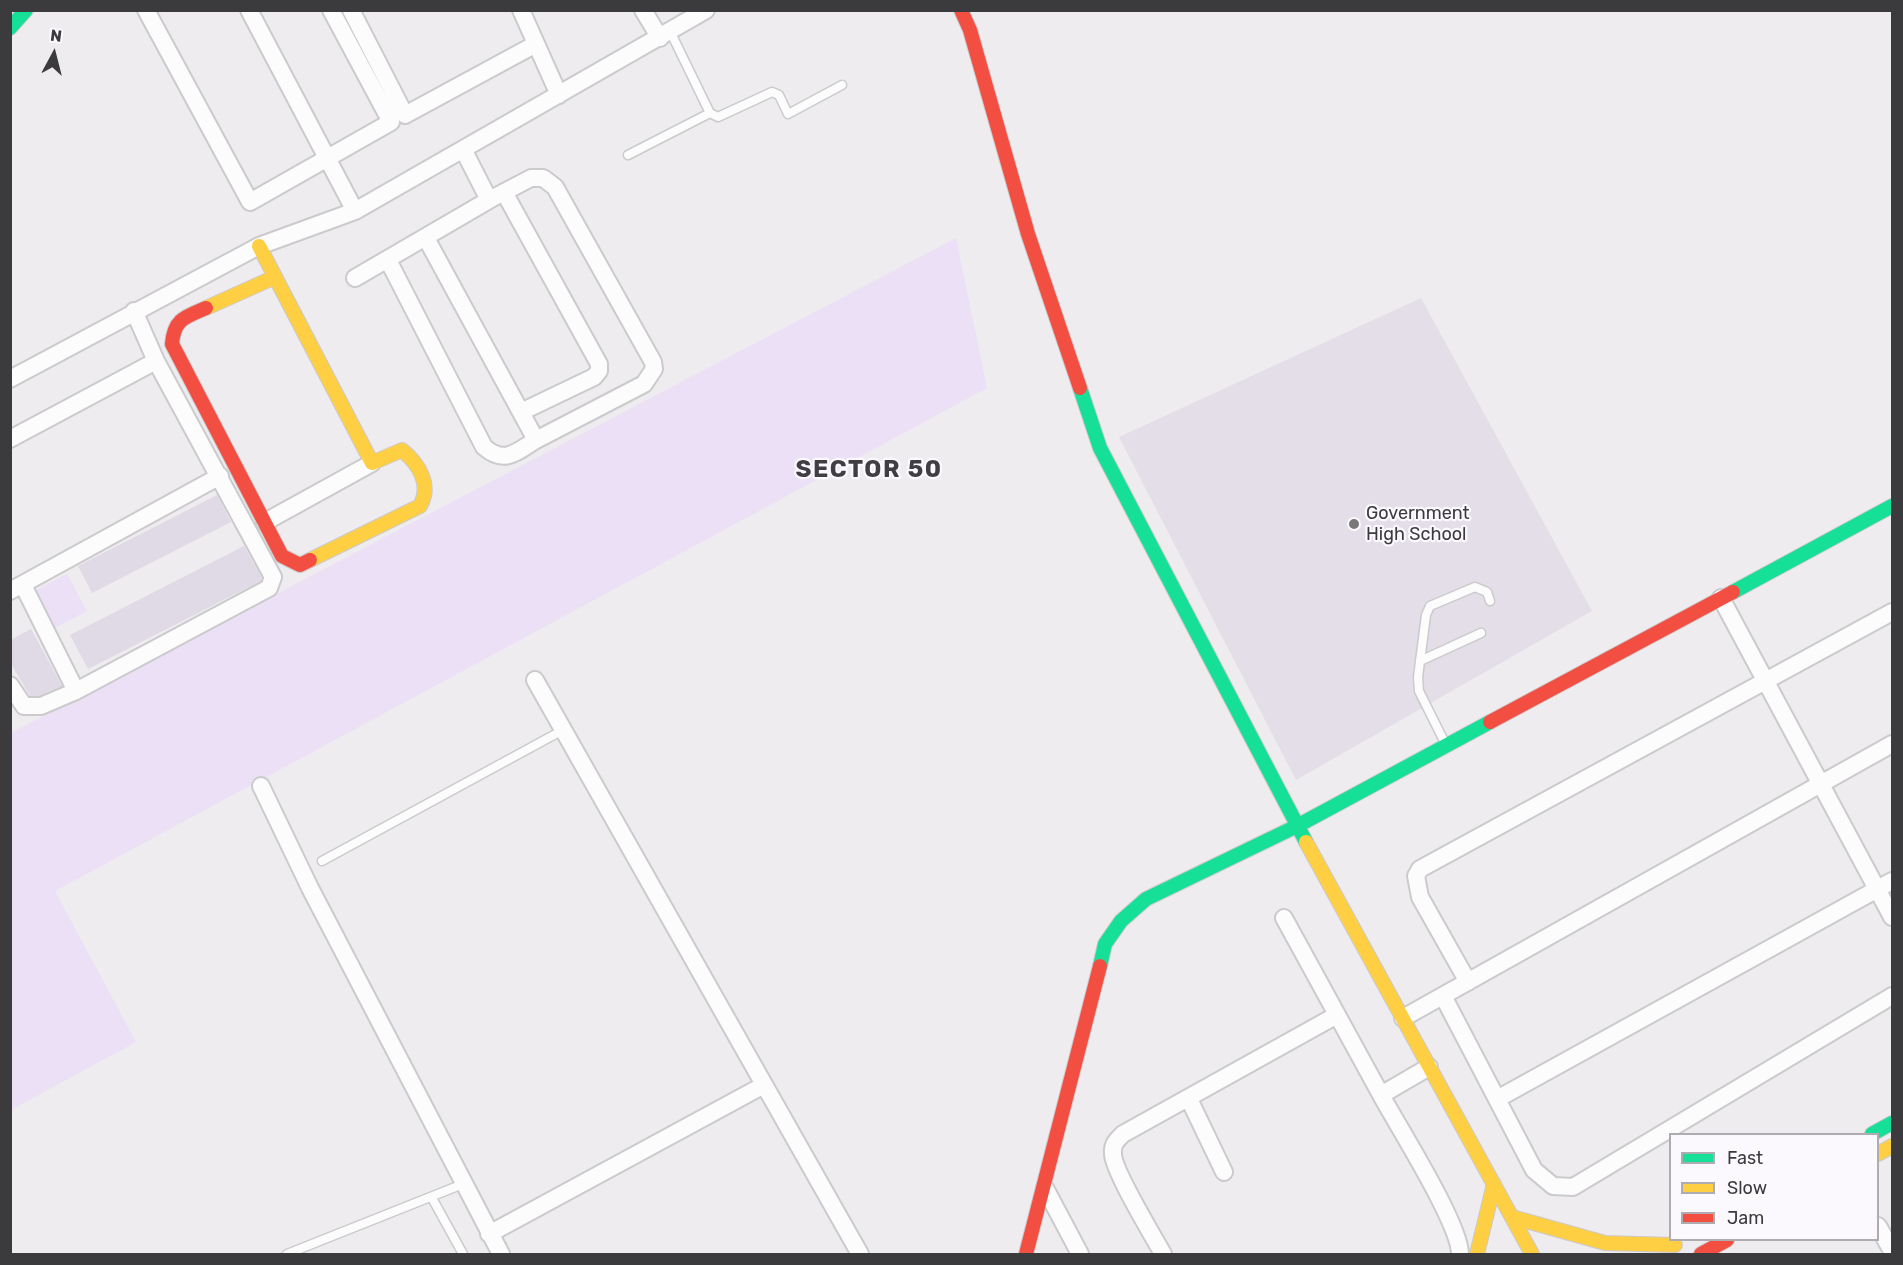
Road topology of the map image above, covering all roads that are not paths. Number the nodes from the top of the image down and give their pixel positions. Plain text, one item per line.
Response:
1 (26, 10) edge
2 (146, 10) edge
3 (249, 10) edge
4 (331, 10) edge
5 (351, 10) edge
6 (521, 10) edge
7 (643, 10) edge
8 (706, 10) edge
9 (961, 10) edge
10 (10, 28) edge
11 (665, 35) junction
12 (536, 44) junction
13 (842, 85) dead end
14 (559, 95) junction
15 (710, 113) junction
16 (463, 149) junction
17 (628, 155) dead end
18 (329, 158) junction
19 (496, 196) junction
20 (355, 211) junction
21 (426, 238) junction
22 (259, 246) junction
23 (388, 260) junction
24 (275, 277) junction
25 (355, 278) dead end
26 (134, 311) junction
27 (156, 361) junction
28 (10, 379) edge
29 (521, 412) junction
30 (10, 440) edge
31 (536, 440) junction
32 (372, 463) junction
33 (220, 476) junction
34 (1893, 506) edge
35 (265, 522) junction
36 (17, 588) edge
37 (1721, 598) junction
38 (1490, 601) dead end
39 (1893, 612) edge
40 (1481, 633) dead end
41 (1420, 661) junction
42 (535, 681) dead end
43 (1766, 681) junction
44 (10, 685) edge
45 (76, 692) junction
46 (563, 730) junction
47 (1893, 744) edge
48 (1447, 745) junction
49 (1821, 783) junction
50 (261, 786) dead end
51 (1297, 826) junction
52 (322, 861) dead end
53 (1885, 885) edge
54 (1893, 917) edge
55 (1284, 918) dead end
56 (1468, 982) junction
57 (1443, 996) junction
58 (1893, 996) edge
59 (1337, 1015) junction
60 (1403, 1018) junction
61 (1429, 1067) junction
62 (764, 1085) junction
63 (1382, 1095) junction
64 (1189, 1099) junction
65 (1497, 1099) junction
66 (1893, 1123) edge
67 (1874, 1133) edge
68 (1893, 1146) edge
69 (1879, 1153) edge
70 (1224, 1172) dead end
71 (463, 1184) junction
72 (1494, 1184) junction
73 (1045, 1188) junction
74 (432, 1198) junction
75 (1512, 1216) junction
76 (1879, 1228) edge
77 (489, 1234) junction
78 (1724, 1241) edge
79 (1679, 1242) edge
80 (1893, 1251) edge
81 (287, 1254) edge
82 (463, 1254) edge
83 (501, 1254) edge
84 (860, 1254) edge
85 (1026, 1254) edge
86 (1080, 1254) edge
87 (1163, 1254) edge
88 (1460, 1254) edge
89 (1477, 1254) edge
90 (1532, 1254) edge
91 (1657, 1254) edge
92 (1701, 1254) edge

1 - 10 street
2 - 18 street
3 - 18 street
4 - 18 street
5 - 12 street
6 - 12 street
7 - 11 street
8 - 11 street
9 - 51 street
11 - 14 street
11 - 15 lane
12 - 14 street
13 - 15 lane
14 - 16 street
15 - 17 lane
16 - 19 street
16 - 20 street
18 - 20 street
19 - 21 street
19 - 29 street
19 - 31 street
20 - 22 street
21 - 23 street
21 - 29 street
22 - 24 street
22 - 26 street
23 - 25 street
23 - 31 street
24 - 32 street
24 - 35 street
26 - 27 street
26 - 28 street
27 - 30 street
27 - 33 street
29 - 31 street
32 - 35 street
32 - 35 street
33 - 36 street
33 - 45 street
34 - 37 street
36 - 45 street
37 - 43 street
37 - 48 street
38 - 41 lane
39 - 43 street
40 - 41 lane
41 - 48 lane
42 - 46 street
43 - 49 street
43 - 56 street
44 - 45 street
46 - 52 lane
46 - 62 street
47 - 49 street
48 - 51 street
49 - 53 street
49 - 56 street
50 - 71 street
51 - 60 street
51 - 73 street
53 - 54 street
53 - 65 street
55 - 59 street
56 - 57 street
57 - 60 street
57 - 65 street
58 - 65 street
59 - 63 street
59 - 64 street
60 - 61 street
61 - 63 street
61 - 72 street
62 - 77 street
62 - 84 street
63 - 88 street
64 - 70 street
64 - 87 street
66 - 67 street
68 - 69 street
71 - 74 lane
71 - 77 street
72 - 75 street
72 - 89 street
73 - 85 street
73 - 86 street
74 - 81 lane
74 - 82 lane
75 - 79 street
75 - 90 street
76 - 80 street
77 - 83 street
78 - 92 street
79 - 91 street

